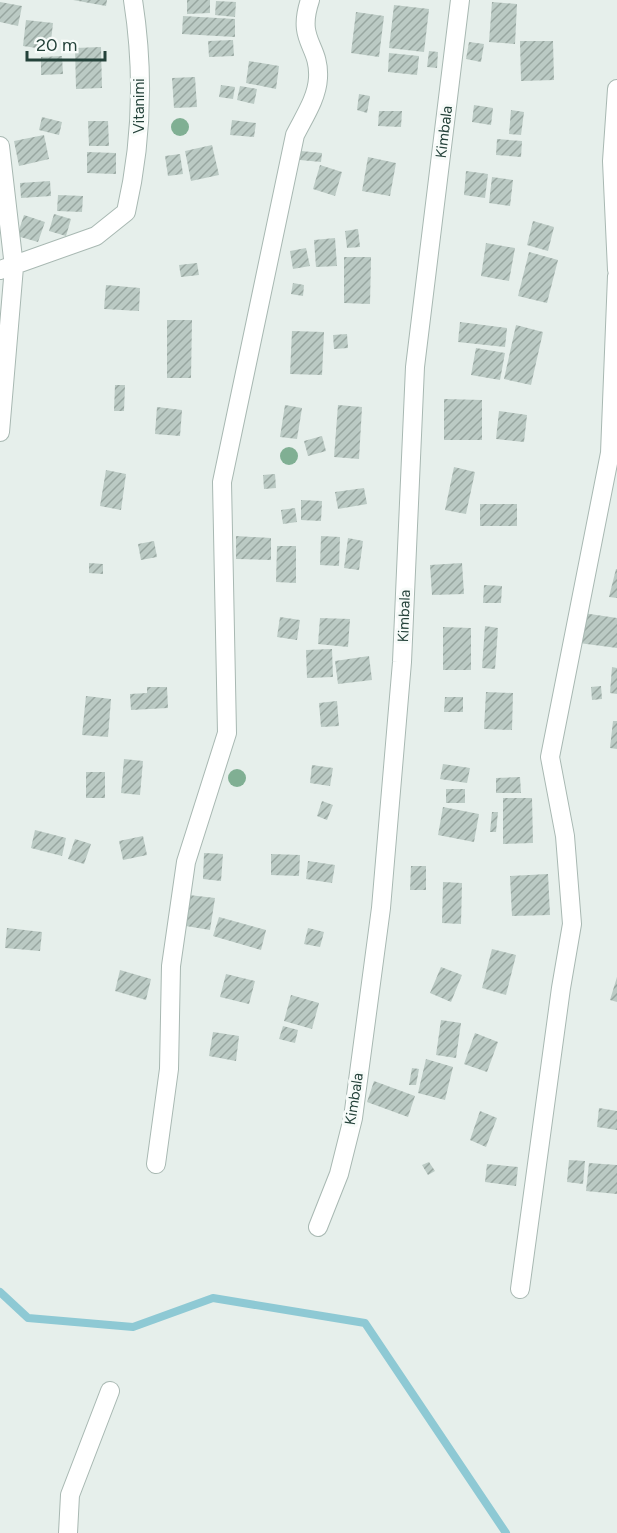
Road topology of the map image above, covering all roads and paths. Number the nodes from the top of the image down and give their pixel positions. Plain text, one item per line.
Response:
1 (133, 0) edge
2 (310, 0) edge
3 (460, 0) edge
4 (617, 89) edge
5 (0, 146) edge
6 (7, 269) edge
7 (617, 270) edge
8 (617, 276) edge
9 (0, 432) edge
10 (156, 1164) dead end
11 (318, 1227) dead end
12 (520, 1289) dead end
13 (110, 1391) dead end
14 (68, 1533) edge

1 - 6 street, Vitanimi
2 - 10 street
3 - 11 street, Kimbala
4 - 7 street
5 - 6 street
6 - 9 street
8 - 12 street
13 - 14 street

